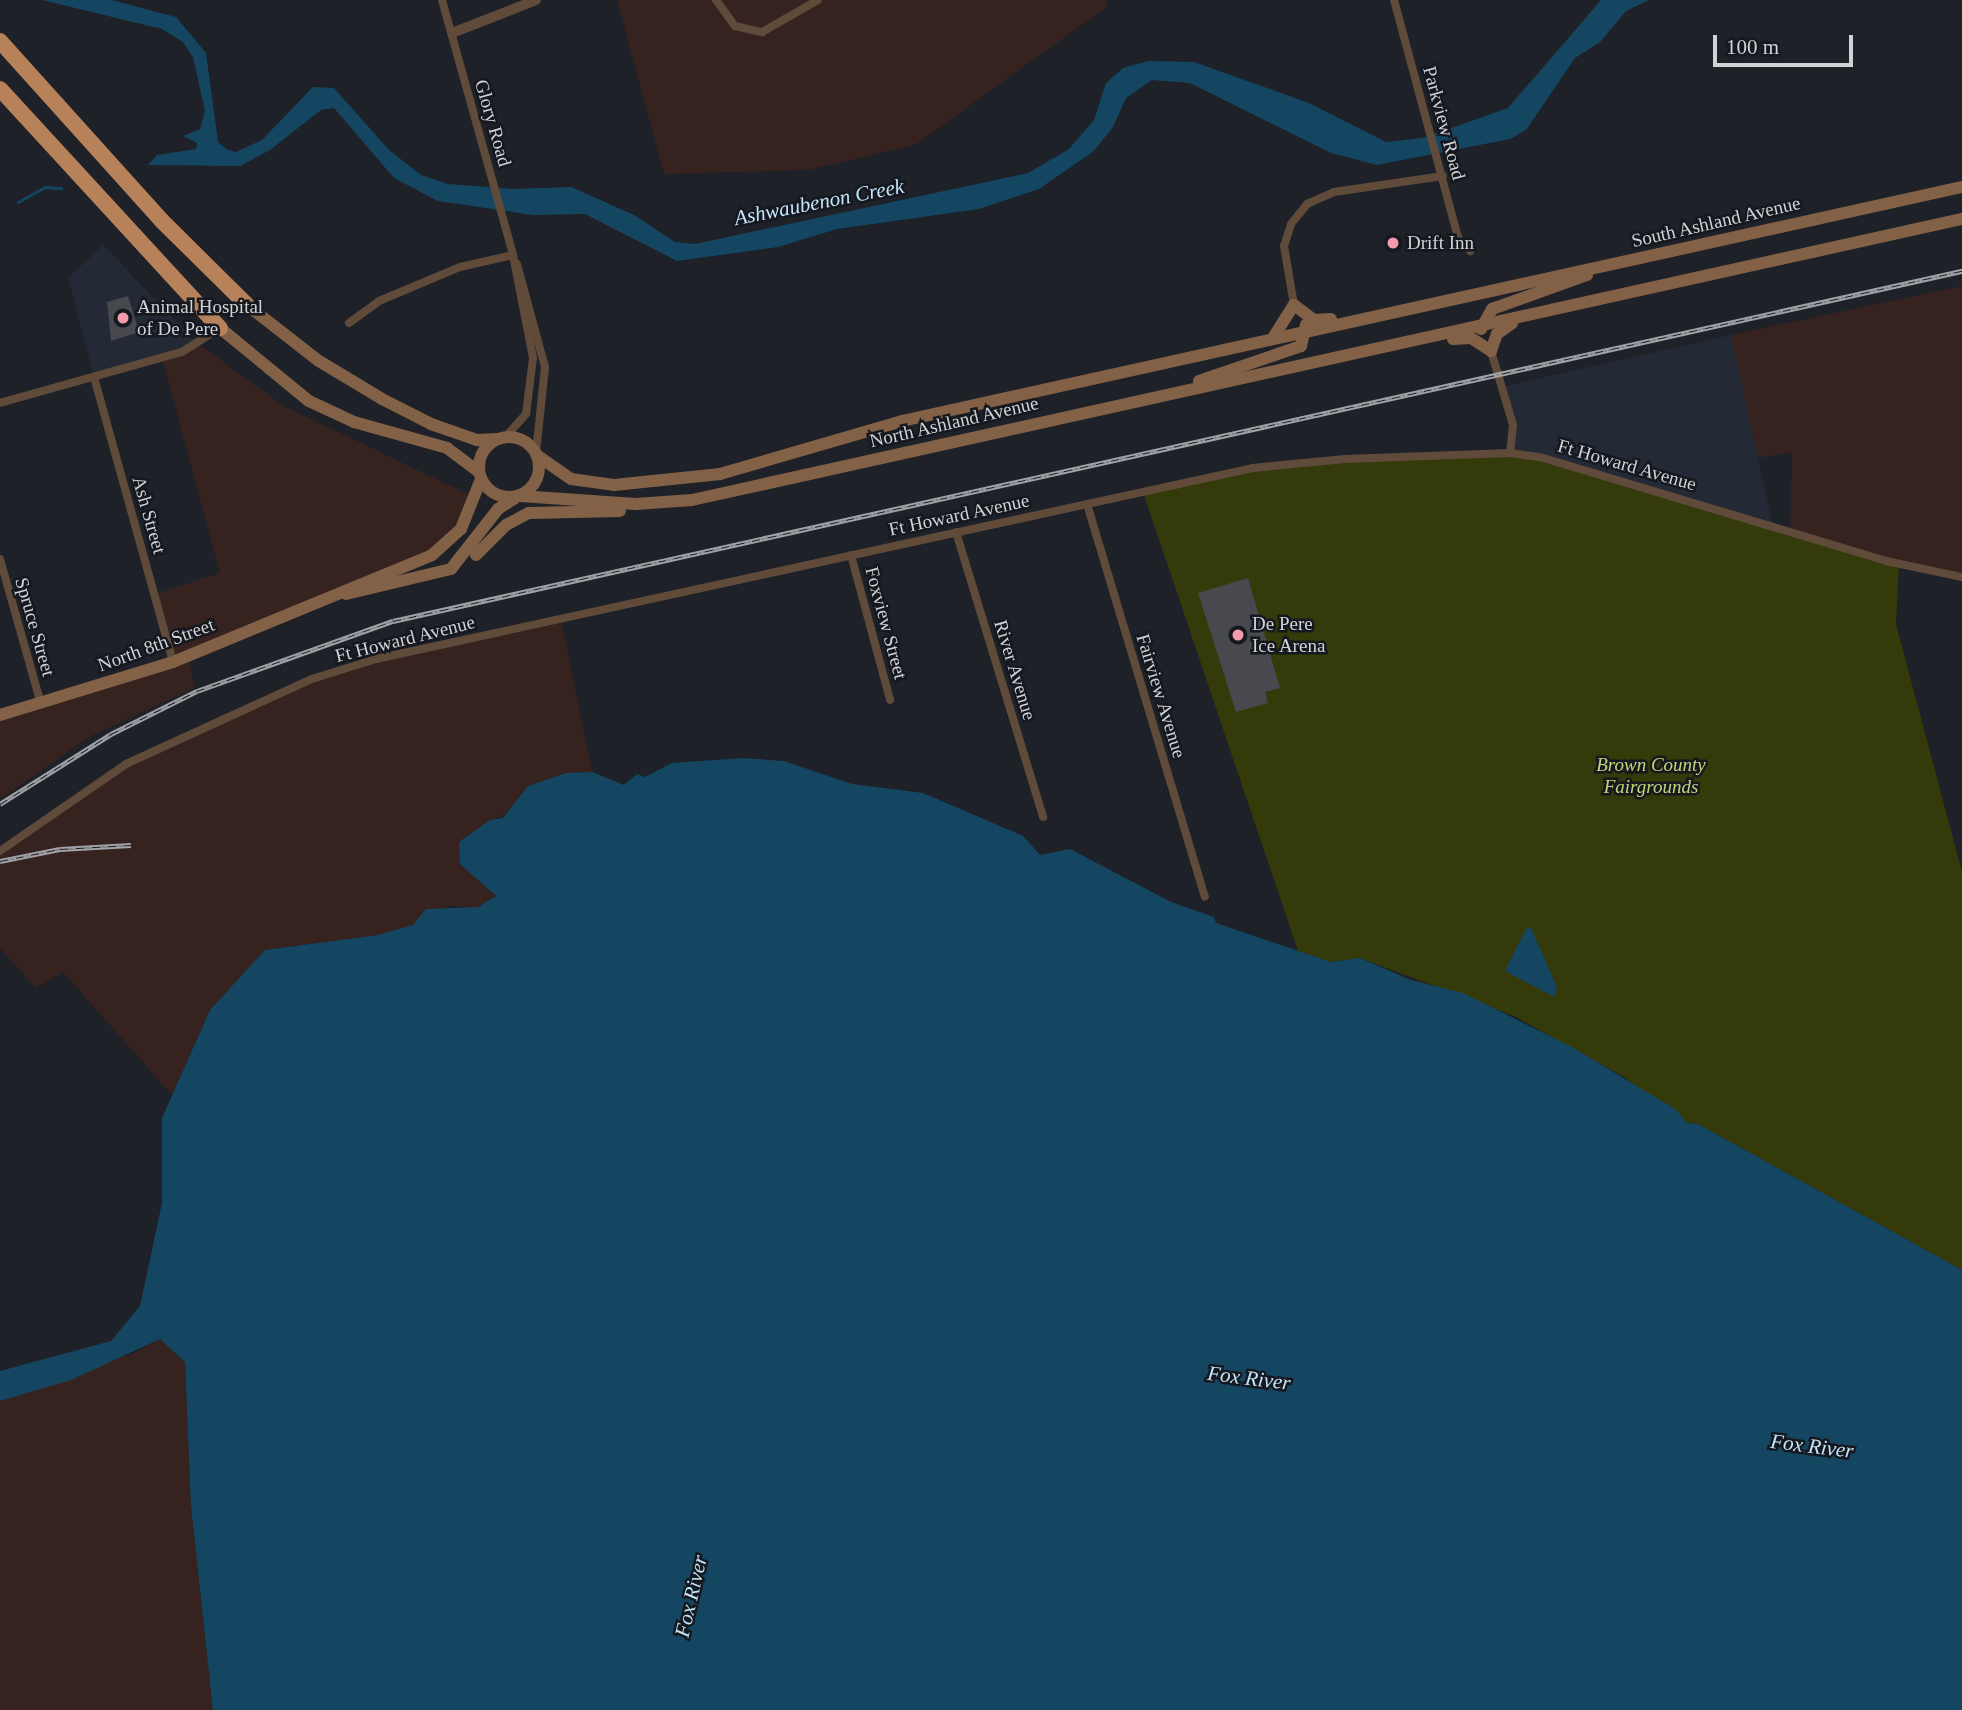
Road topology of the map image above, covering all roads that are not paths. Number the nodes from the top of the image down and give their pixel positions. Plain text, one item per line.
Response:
1 (442, 0) edge
2 (536, 0) edge
3 (716, 0) edge
4 (818, 0) edge
5 (1394, 0) edge
6 (452, 33) junction
7 (0, 41) edge
8 (0, 89) edge
9 (1443, 176) junction
10 (1962, 187) edge
11 (1962, 219) edge
12 (1470, 251) dead end
13 (513, 255) junction
14 (1599, 268) junction
15 (1573, 273) junction
16 (1477, 293) joint
17 (247, 305) joint
18 (1298, 309) junction
19 (1528, 315) junction
20 (349, 323) dead end
21 (1481, 326) junction
22 (220, 328) junction
23 (1308, 332) junction
24 (1273, 338) junction
25 (1487, 347) junction
26 (1261, 374) junction
27 (94, 377) junction
28 (1170, 394) junction
29 (0, 403) edge
30 (501, 438) junction
31 (1510, 453) junction
32 (537, 454) junction
33 (480, 476) junction
34 (517, 497) junction
35 (636, 504) junction
36 (1087, 504) junction
37 (956, 532) junction
38 (851, 555) junction
39 (0, 559) edge
40 (451, 569) junction
41 (1962, 576) edge
42 (321, 598) junction
43 (173, 662) junction
44 (890, 700) dead end
45 (41, 704) junction
46 (0, 715) edge
47 (1043, 817) dead end
48 (0, 851) edge
49 (1205, 897) dead end

1 - 6 street, Glory Road
2 - 6 street
3 - 4 street
5 - 9 street, Parkview Road
6 - 13 street, Glory Road
7 - 17 highway
8 - 22 highway
9 - 12 street, Parkview Road
9 - 18 street
10 - 14 main road, South Ashland Avenue
11 - 19 main road
13 - 20 street
13 - 30 street, Glory Road
13 - 32 street, Glory Road
14 - 15 main road, South Ashland Avenue
14 - 21 main road
15 - 16 main road, South Ashland Avenue
15 - 18 main road
16 - 23 main road, North Ashland Avenue
17 - 30 main road
18 - 23 main road
18 - 24 main road
19 - 21 main road
19 - 25 main road
21 - 25 main road
21 - 26 main road, North Ashland Avenue
22 - 27 street
22 - 33 main road
23 - 24 main road, North Ashland Avenue
23 - 28 main road
24 - 32 main road, North Ashland Avenue
25 - 26 main road
25 - 31 street
26 - 28 main road, North Ashland Avenue
27 - 29 street
27 - 43 street, Ash Street
28 - 35 main road, North Ashland Avenue
30 - 32 main road
30 - 33 main road
31 - 36 street, Ft Howard Avenue
31 - 41 street, Ft Howard Avenue
32 - 34 main road
33 - 34 main road
33 - 42 main road, North 8th Street
34 - 35 main road
34 - 40 main road
35 - 40 main road, North Ashland Avenue
36 - 37 street, Ft Howard Avenue
36 - 49 street, Fairview Avenue
37 - 38 street, Ft Howard Avenue
37 - 47 street, River Avenue
38 - 44 street, Foxview Street
38 - 48 street, Ft Howard Avenue
39 - 45 street, Spruce Street
40 - 42 main road, North 8th Street
42 - 43 main road, North 8th Street
43 - 45 main road, North 8th Street
45 - 46 main road, North 8th Street

